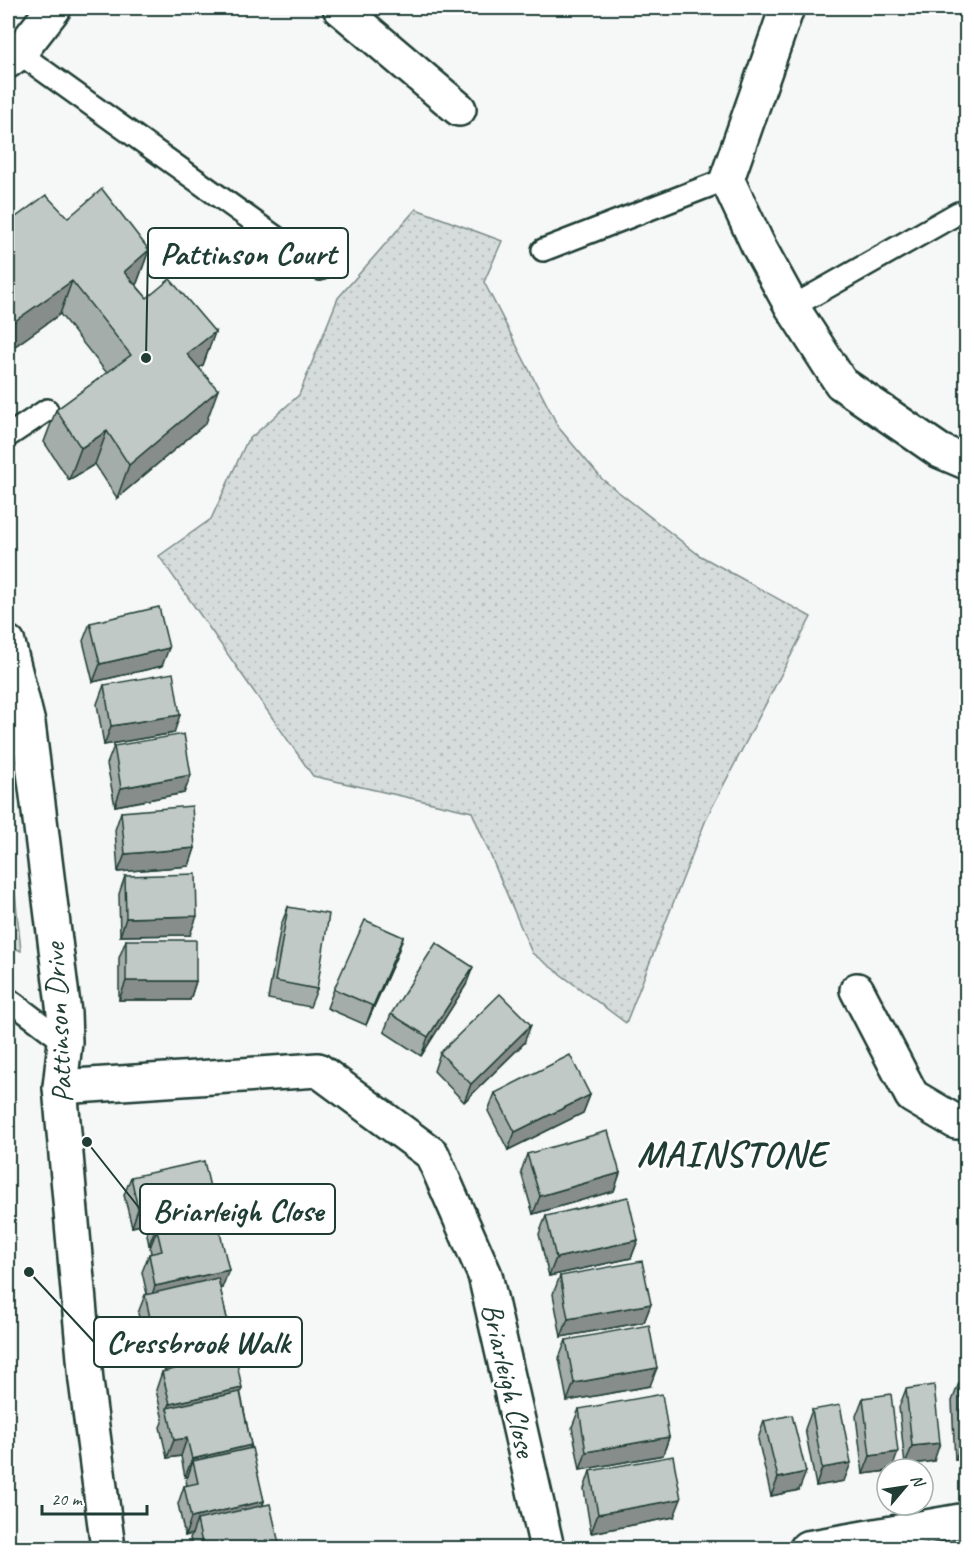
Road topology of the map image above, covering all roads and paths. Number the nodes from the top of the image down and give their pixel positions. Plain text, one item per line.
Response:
1 (54, 8) edge
2 (340, 8) edge
3 (787, 8) edge
4 (13, 57) edge
5 (459, 109) dead end
6 (727, 179) junction
7 (958, 213) dead end
8 (543, 250) dead end
9 (320, 269) dead end
10 (792, 307) junction
11 (47, 410) dead end
12 (8, 436) edge
13 (966, 462) edge
14 (8, 643) edge
15 (857, 990) dead end
16 (8, 999) edge
17 (65, 1042) junction
18 (60, 1087) junction
19 (966, 1120) edge
20 (966, 1520) edge
21 (108, 1548) edge
22 (547, 1548) edge
23 (807, 1548) edge

1 - 4 street
2 - 5 street
3 - 6 street
4 - 9 lane
6 - 8 lane
6 - 10 street
7 - 10 lane
10 - 13 street
11 - 12 lane
14 - 17 street, Pattinson Drive
15 - 19 street
16 - 17 lane
17 - 18 street, Pattinson Drive
18 - 21 street, Pattinson Drive
18 - 22 street, Briarleigh Close
20 - 23 street

